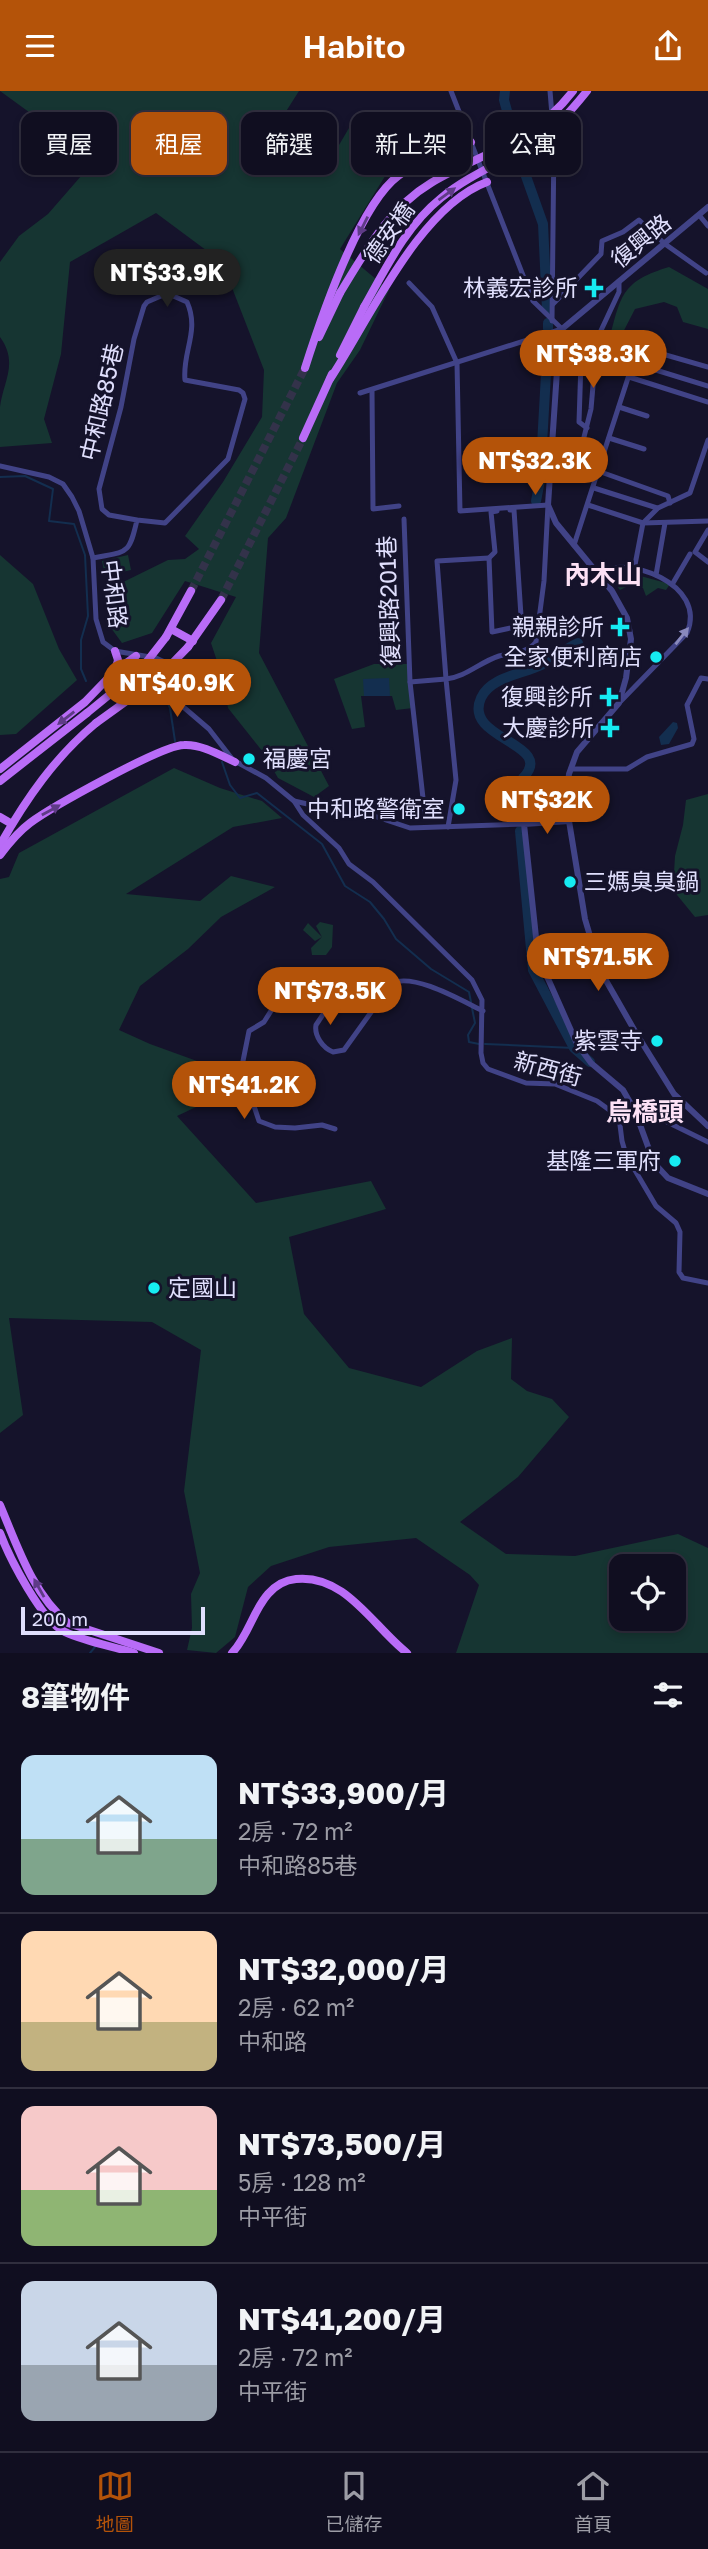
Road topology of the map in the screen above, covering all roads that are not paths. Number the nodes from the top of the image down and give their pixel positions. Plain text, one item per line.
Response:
1 (451, 91) edge
2 (550, 91) edge
3 (573, 91) edge
4 (587, 91) edge
5 (459, 112) edge
6 (471, 142) edge
7 (471, 163) edge
8 (400, 175) edge
9 (448, 175) edge
10 (487, 182) junction
11 (708, 207) edge
12 (699, 215) junction
13 (708, 226) edge
14 (665, 244) junction
15 (706, 273) dead end
16 (619, 281) junction
17 (409, 283) dead end
18 (553, 305) junction
19 (552, 321) junction
20 (562, 329) junction
21 (581, 362) dead end
22 (457, 363) junction
23 (633, 363) junction
24 (708, 367) edge
25 (629, 377) junction
26 (330, 379) junction
27 (708, 386) edge
28 (372, 390) junction
29 (360, 394) dead end
30 (708, 402) edge
31 (619, 407) junction
32 (647, 416) dead end
33 (587, 428) junction
34 (303, 438) tunnel mouth
35 (609, 438) junction
36 (708, 440) edge
37 (644, 449) dead end
38 (1, 467) edge
39 (599, 470) junction
40 (594, 488) junction
41 (670, 503) junction
42 (548, 505) junction
43 (588, 505) junction
44 (399, 506) dead end
45 (657, 508) junction
46 (404, 519) dead end
47 (137, 520) junction
48 (708, 521) edge
49 (556, 523) junction
50 (643, 523) junction
51 (665, 523) junction
52 (546, 526) junction
53 (708, 530) edge
54 (574, 545) junction
55 (690, 554) dead end
56 (93, 558) junction
57 (489, 558) junction
58 (708, 562) edge
59 (634, 570) junction
60 (597, 573) junction
61 (656, 575) junction
62 (673, 583) junction
63 (191, 591) tunnel mouth
64 (221, 600) tunnel mouth
65 (169, 633) junction
66 (191, 644) junction
67 (115, 651) junction
68 (136, 656) junction
69 (115, 671) junction
70 (708, 678) edge
71 (446, 679) junction
72 (410, 682) junction
73 (619, 703) junction
74 (225, 751) junction
75 (215, 753) junction
76 (235, 762) junction
77 (0, 769) edge
78 (571, 769) junction
79 (0, 781) edge
80 (294, 801) junction
81 (312, 805) junction
82 (303, 815) junction
83 (425, 816) dead end
84 (0, 817) edge
85 (569, 821) junction
86 (12, 824) junction
87 (524, 824) junction
88 (448, 827) junction
89 (0, 845) edge
90 (0, 855) edge
91 (479, 991) junction
92 (469, 1003) junction
93 (483, 1011) junction
94 (481, 1046) joint
95 (619, 1118) junction
96 (640, 1120) junction
97 (708, 1126) edge
98 (335, 1129) dead end
99 (708, 1142) edge
100 (708, 1194) edge
101 (708, 1283) edge
102 (0, 1505) edge
103 (0, 1533) edge
104 (134, 1653) edge
105 (159, 1653) edge
106 (232, 1653) edge
107 (407, 1653) edge

1 - 5 street
2 - 18 street
7 -> 3 main road, 德安橋, bridge
26 -> 4 main road, 德安橋, bridge
6 - 10 street
8 -> 9 main road, 德安橋, bridge
10 - 19 street
10 - 26 main road
11 - 12 street, 復興路
12 - 13 street
12 - 14 street, 復興路
14 - 15 street
14 - 16 street, 復興路
14 - 18 street
16 - 20 street, 復興路
16 - 33 street
17 - 22 street
18 - 19 street
19 - 20 street
20 - 22 street
20 - 42 street
21 - 33 street
22 - 28 street
22 - 42 street
23 - 24 street
23 - 25 street
23 - 27 street
25 - 30 street
25 - 31 street
26 - 34 main road
28 - 29 street
28 - 44 street
31 - 32 street
31 - 35 street
33 - 39 street
35 - 37 street
35 - 39 street
36 - 41 street
38 - 56 street, 中和路
39 - 40 street
39 - 41 street
40 - 43 street
40 - 45 street
41 - 45 street
42 - 49 street
42 - 52 street, 復興路201巷
43 - 50 street
43 - 54 street
45 - 50 street
46 - 72 street, 復興路201巷
47 - 47 street, 中和路85巷
47 - 56 street
48 - 51 street
49 - 52 street
49 - 54 street
50 - 51 street
50 - 59 street
51 - 61 street
52 - 71 street, 復興路201巷
53 - 58 street
54 - 60 street
55 - 62 street
56 - 67 street, 中和路
57 - 57 street
57 - 71 street
59 - 60 street
59 - 61 street
60 - 73 street
61 - 62 street
73 -> 62 street
63 - 65 main road
64 - 66 main road
65 - 66 main road
65 - 79 main road, bridge
66 - 86 main road, bridge
67 - 68 street, 中和路
67 - 69 main road
68 - 69 main road
68 - 74 street, 中和路
69 -> 77 main road
70 - 78 street
71 - 72 street, 復興路201巷
71 - 88 street
72 - 83 street, 復興路201巷
73 - 78 street
74 - 75 main road
74 - 76 street, 中和路
75 - 76 main road
90 -> 75 main road
76 - 80 street, 中和路
78 - 85 street
80 - 81 street, 中和路
80 - 82 street, 中和路
81 - 82 street
81 - 88 street, 中和路
82 - 91 street, 中和路
84 - 86 main road
85 - 87 street, 中和路
85 - 97 street
86 - 89 main road
87 - 88 street, 中和路
87 - 96 street
91 - 92 street
91 - 93 street, 中和路
92 - 93 street
92 - 98 street
93 - 94 street, 中和路
94 - 95 street, 新西街
95 - 96 street, 新西街
95 - 101 street
96 - 99 street, 新西街
96 - 100 street
105 -> 102 main road
103 - 104 main road
106 - 107 main road

